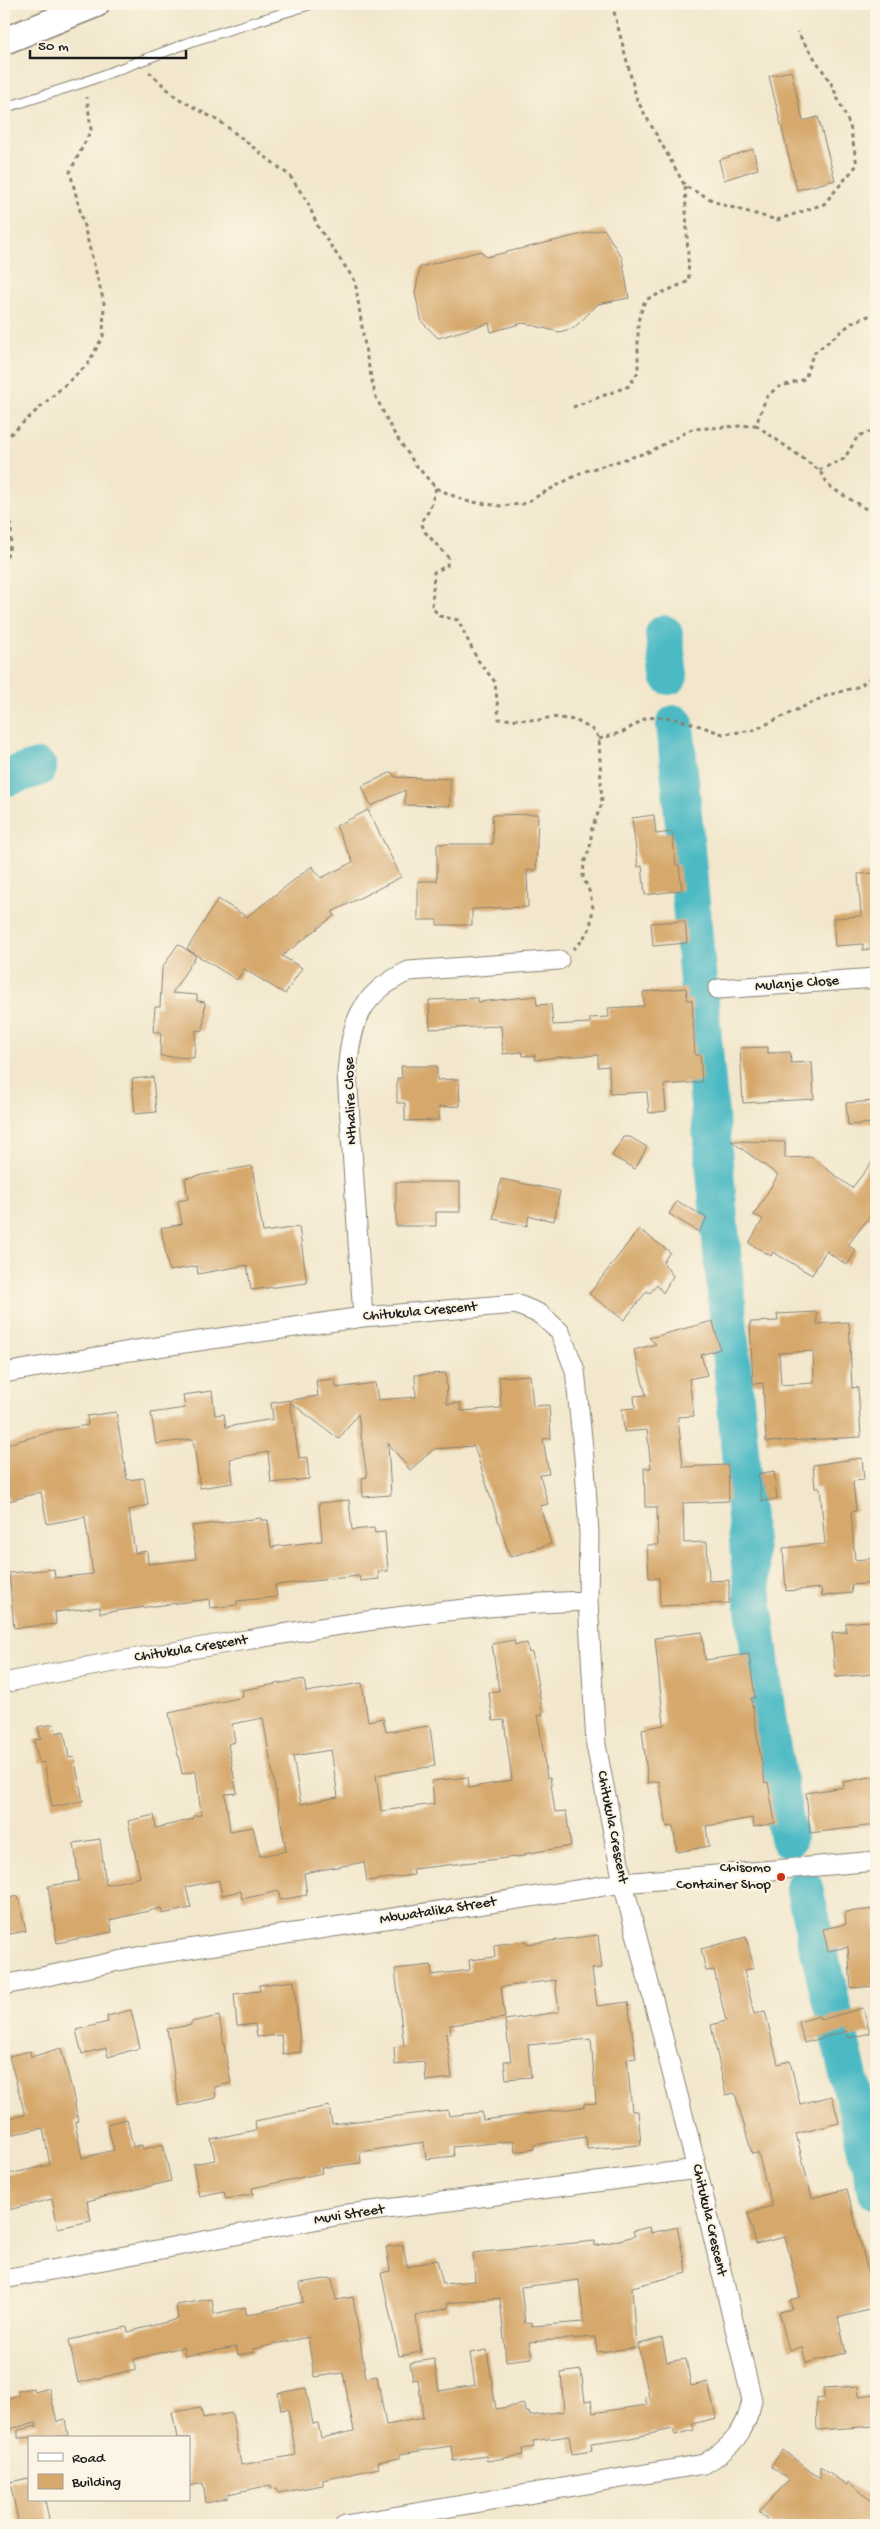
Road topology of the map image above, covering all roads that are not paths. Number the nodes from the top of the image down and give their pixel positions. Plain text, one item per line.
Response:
1 (96, 4) edge
2 (312, 4) edge
3 (4, 41) edge
4 (4, 108) edge
5 (559, 960) road end
6 (876, 978) edge
7 (718, 990) dead end
8 (362, 1317) junction
9 (4, 1373) edge
10 (588, 1601) junction
11 (4, 1683) edge
12 (876, 1861) edge
13 (623, 1883) junction
14 (4, 1985) edge
15 (697, 2169) junction
16 (4, 2279) edge
17 (345, 2525) edge

1 - 3 main road
2 - 4 lane
5 - 8 street, Nthalire Close
6 - 7 street, Mulanje Close
8 - 9 street, Chitukula Crescent
8 - 10 street, Chitukula Crescent
10 - 11 street, Chitukula Crescent
10 - 13 street, Chitukula Crescent
12 - 13 street, Mbwatalika Street
13 - 14 street, Mbwatalika Street
13 - 15 street, Chitukula Crescent
15 - 16 street, Muvi Street
15 - 17 street, Chitukula Crescent

